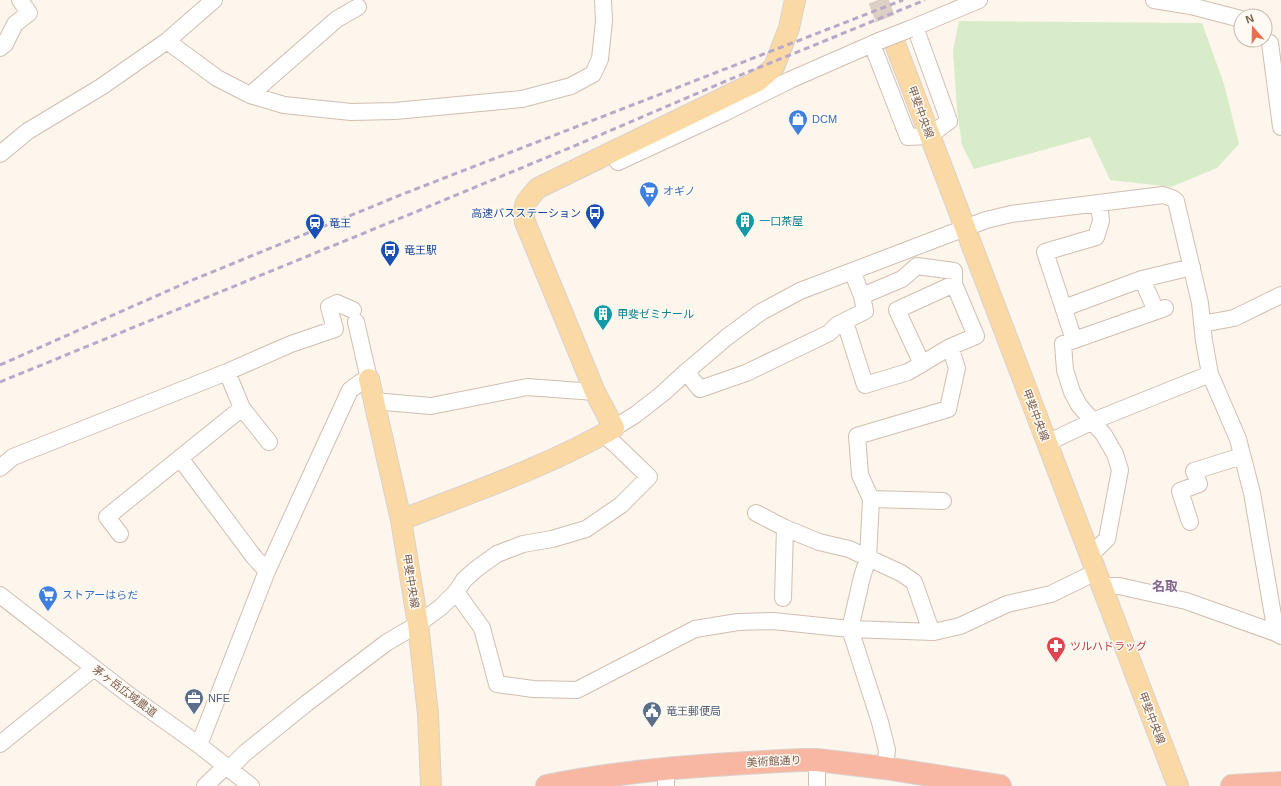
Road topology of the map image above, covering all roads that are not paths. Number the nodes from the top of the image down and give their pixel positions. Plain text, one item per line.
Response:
1 (20, 0) edge
2 (214, 0) edge
3 (603, 0) edge
4 (795, 0) edge
5 (979, 0) edge
6 (1154, 0) edge
7 (358, 7) dead end
8 (1233, 17) edge
9 (913, 28) junction
10 (167, 41) junction
11 (882, 43) junction
12 (0, 48) edge
13 (1272, 48) edge
14 (250, 95) junction
15 (1281, 127) edge
16 (930, 136) junction
17 (613, 152) junction
18 (0, 154) edge
19 (1099, 203) junction
20 (965, 228) junction
21 (1192, 267) junction
22 (852, 271) junction
23 (1142, 279) junction
24 (954, 284) junction
25 (1281, 295) edge
26 (862, 296) junction
27 (1064, 308) junction
28 (844, 322) junction
29 (1202, 324) junction
30 (1074, 340) junction
31 (950, 347) junction
32 (922, 364) junction
33 (227, 372) junction
34 (686, 372) junction
35 (1210, 374) junction
36 (369, 379) junction
37 (595, 392) junction
38 (373, 401) junction
39 (242, 408) junction
40 (1093, 421) junction
41 (608, 431) junction
42 (269, 442) dead end
43 (1047, 443) junction
44 (1242, 456) junction
45 (180, 458) junction
46 (0, 468) edge
47 (871, 500) junction
48 (943, 501) dead end
49 (756, 513) dead end
50 (401, 520) junction
51 (1190, 522) dead end
52 (785, 528) junction
53 (120, 534) dead end
54 (868, 558) junction
55 (267, 570) junction
56 (1095, 571) junction
57 (456, 592) junction
58 (0, 595) edge
59 (784, 598) dead end
60 (418, 624) junction
61 (850, 629) junction
62 (934, 632) junction
63 (1279, 634) edge
64 (94, 668) junction
65 (0, 744) edge
66 (199, 745) junction
67 (816, 760) junction
68 (227, 768) junction
69 (885, 768) junction
70 (666, 777) edge
71 (1281, 783) edge
72 (205, 786) edge
73 (252, 786) edge
74 (431, 786) edge
75 (547, 786) edge
76 (817, 786) edge
77 (1000, 786) edge
78 (1178, 786) edge
79 (1232, 786) edge

1 - 12 street
2 - 10 street
3 - 14 street
4 - 17 main road
5 - 9 street
6 - 8 street
7 - 14 street
9 - 11 street, bridge
9 - 16 street
10 - 14 street
10 - 18 street
11 - 16 main road, 甲斐中央線
11 - 17 street
13 - 15 street
16 - 20 main road, 甲斐中央線
17 - 37 main road
19 - 20 street
19 - 21 street
19 - 27 street
20 - 22 street
20 - 43 main road, 甲斐中央線
21 - 23 street
21 - 29 street
22 - 26 street
22 - 34 street
23 - 27 street
23 - 30 street
24 - 26 street
24 - 31 street
24 - 32 street
25 - 29 street
26 - 28 street
27 - 30 street
28 - 32 street
28 - 34 street
29 - 35 street
30 - 40 street
31 - 32 street
31 - 47 street
33 - 36 street
33 - 39 street
33 - 46 street
34 - 41 street
35 - 40 street
35 - 44 street
36 - 38 main road, 甲斐中央線
36 - 55 street
37 - 38 street
37 - 41 main road
38 - 50 main road, 甲斐中央線
39 - 42 street
39 - 45 street
40 - 43 street
40 - 56 street
41 - 50 main road
41 - 57 street
43 - 56 main road, 甲斐中央線
44 - 51 street
44 - 63 street
45 - 53 street
45 - 55 street
47 - 48 street
47 - 54 street
49 - 52 street
50 - 60 main road, 甲斐中央線
52 - 54 street
52 - 59 street
54 - 61 street
54 - 62 street
55 - 66 street
56 - 62 street
56 - 63 street
56 - 78 main road, 甲斐中央線
57 - 60 street
57 - 61 street
58 - 64 street, 茅ヶ岳広域農道
60 - 68 street
60 - 74 main road, 甲斐中央線
61 - 62 street
61 - 69 street
64 - 65 street
64 - 66 street, 茅ヶ岳広域農道
66 - 68 street, 茅ヶ岳広域農道
67 - 69 highway, 美術館通り
67 - 70 highway, 美術館通り
67 - 76 street
68 - 72 street
68 - 73 street, 茅ヶ岳広域農道
69 - 77 highway, 美術館通り
70 - 75 highway, 美術館通り
71 - 79 highway

